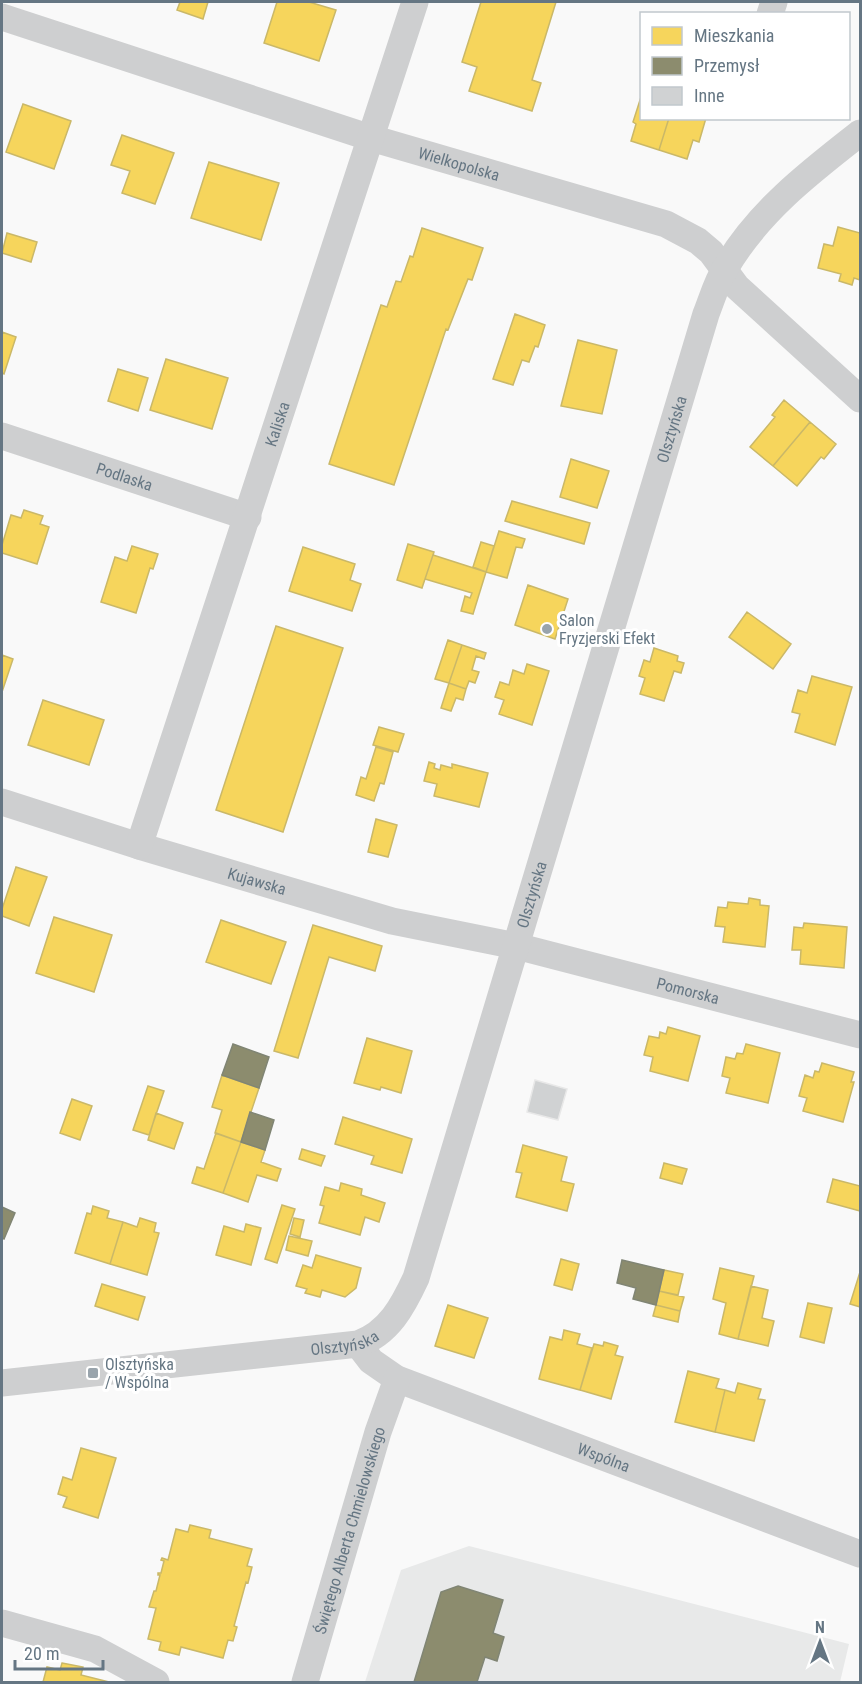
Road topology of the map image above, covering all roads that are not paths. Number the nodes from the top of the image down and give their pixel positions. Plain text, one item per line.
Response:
1 (415, 2) edge
2 (2, 17) edge
3 (861, 133) edge
4 (371, 138) junction
5 (725, 269) junction
6 (861, 399) edge
7 (2, 436) edge
8 (248, 517) junction
9 (2, 802) edge
10 (138, 846) junction
11 (516, 946) junction
12 (861, 1035) edge
13 (358, 1344) junction
14 (397, 1379) junction
15 (2, 1383) edge
16 (861, 1554) edge
17 (2, 1623) edge
18 (156, 1683) edge
19 (305, 1683) edge

1 - 4 street, Kaliska
2 - 4 street, Wielkopolska
3 - 5 street, Olsztyńska
4 - 5 street, Wielkopolska
4 - 8 street, Kaliska
5 - 6 street, Wielkopolska
5 - 11 street, Olsztyńska
7 - 8 street, Podlaska
8 - 10 street, Kaliska
9 - 10 street, Kujawska
10 - 11 street, Kujawska
11 - 12 street, Pomorska
11 - 13 street, Olsztyńska
13 - 14 street, Wspólna
13 - 15 street, Olsztyńska
14 - 16 street, Wspólna
14 - 19 street, Świętego Alberta Chmielowskiego
17 - 18 street

